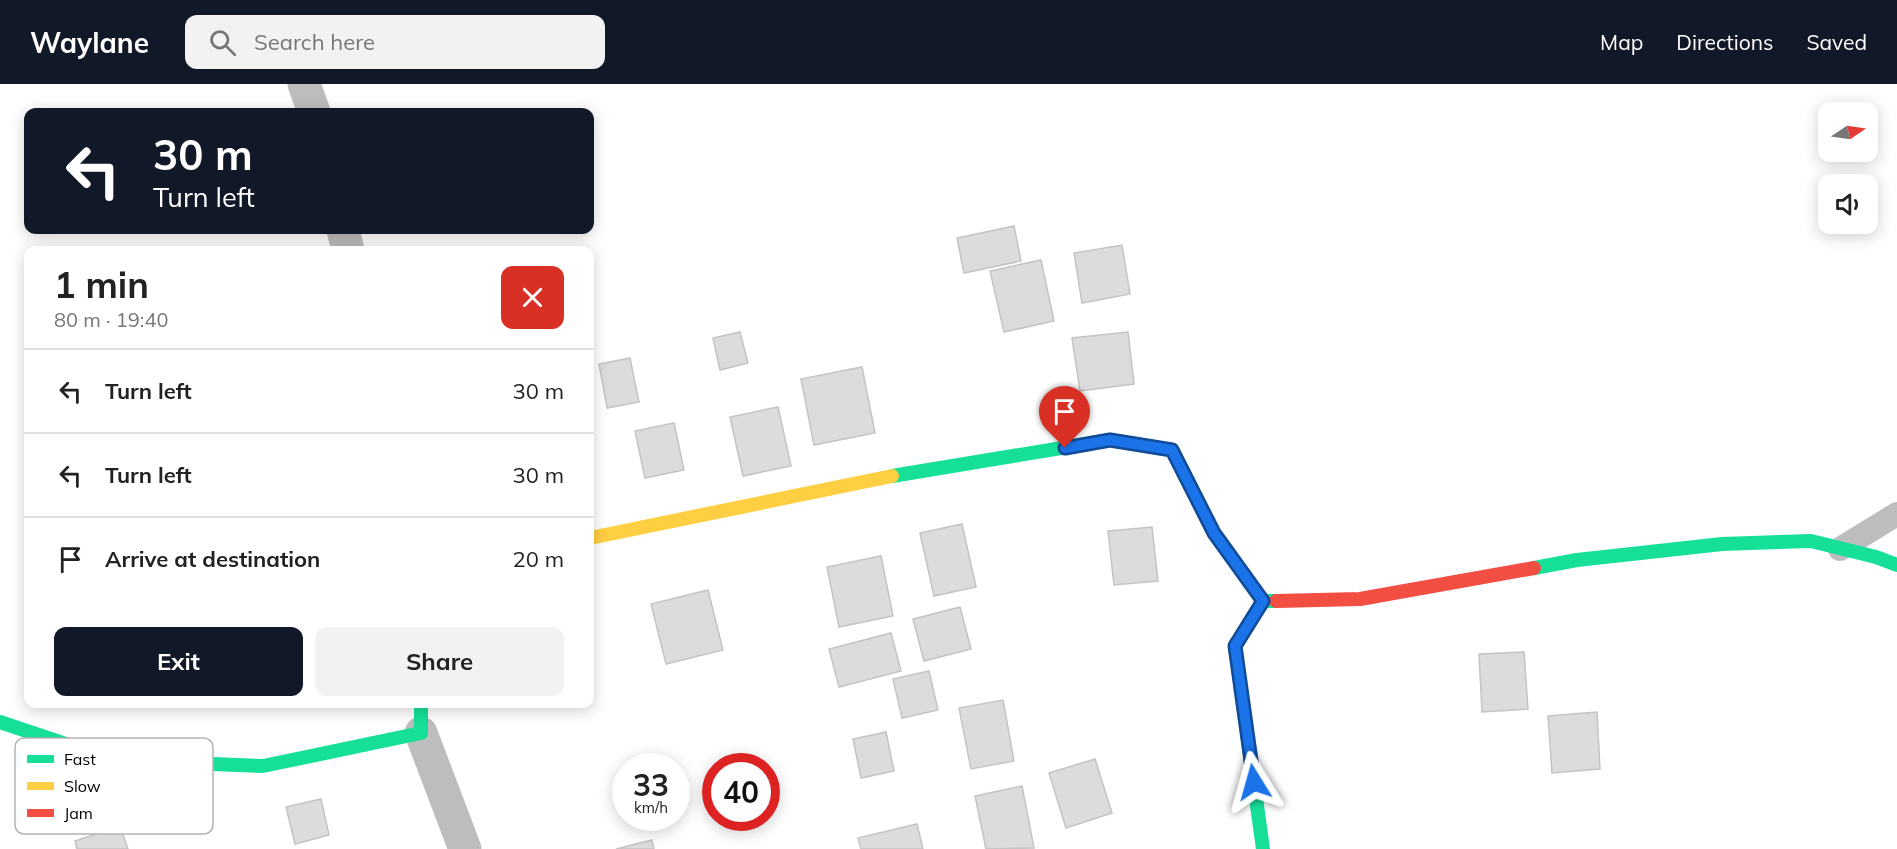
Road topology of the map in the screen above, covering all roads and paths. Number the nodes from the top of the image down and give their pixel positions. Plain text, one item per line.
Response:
1 (304, 84) edge
2 (313, 108) edge
3 (1897, 514) edge
4 (594, 537) edge
5 (1840, 549) junction
6 (1897, 564) edge
7 (1263, 601) junction
8 (421, 718) edge
9 (0, 722) edge
10 (48, 738) edge
11 (213, 764) edge
12 (465, 849) edge
13 (1263, 849) edge

1 - 2 street
3 - 5 lane
4 - 7 street
5 - 6 street
5 - 7 street
7 - 13 street
8 - 11 street
8 - 12 street
9 - 10 street

